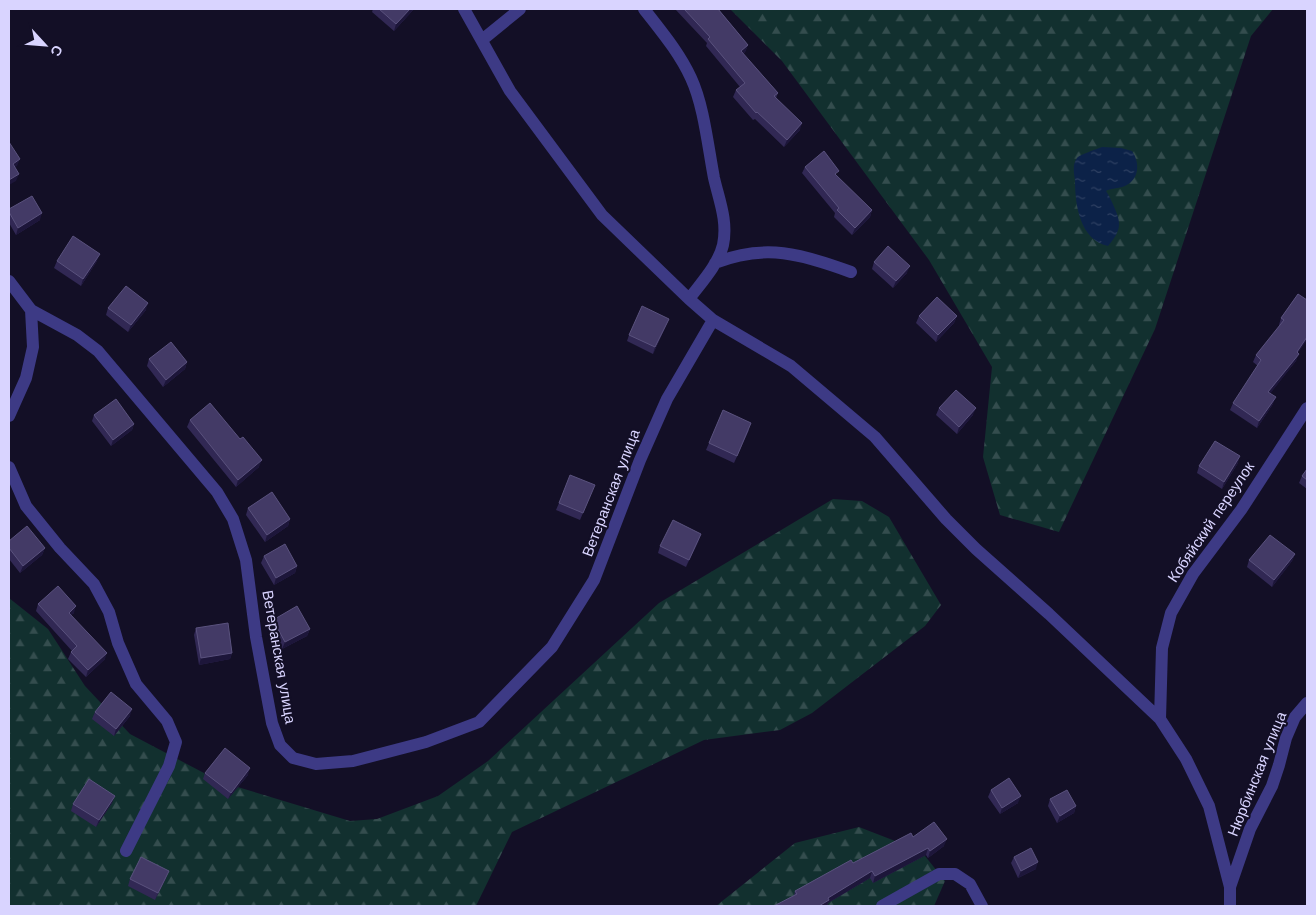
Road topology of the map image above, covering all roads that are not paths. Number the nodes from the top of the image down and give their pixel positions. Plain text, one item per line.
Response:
1 (464, 9) edge
2 (520, 9) edge
3 (644, 9) edge
4 (482, 40) junction
5 (715, 263) junction
6 (851, 272) dead end
7 (9, 281) edge
8 (689, 299) junction
9 (31, 310) junction
10 (713, 320) junction
11 (1307, 408) edge
12 (9, 416) edge
13 (9, 468) edge
14 (1307, 703) edge
15 (1160, 719) junction
16 (126, 851) dead end
17 (1230, 887) junction
18 (882, 906) edge
19 (982, 906) edge
20 (1230, 906) edge

1 - 4 street
2 - 4 street
3 - 5 street
4 - 8 street
5 - 6 street
5 - 8 street
7 - 9 street, Ветеранская улица
8 - 10 street
9 - 10 street, Ветеранская улица
9 - 12 street
10 - 15 street
11 - 15 street, Кобяйский переулок
13 - 16 street
14 - 17 street, Нюрбинская улица
15 - 17 street
17 - 20 street
18 - 19 street

